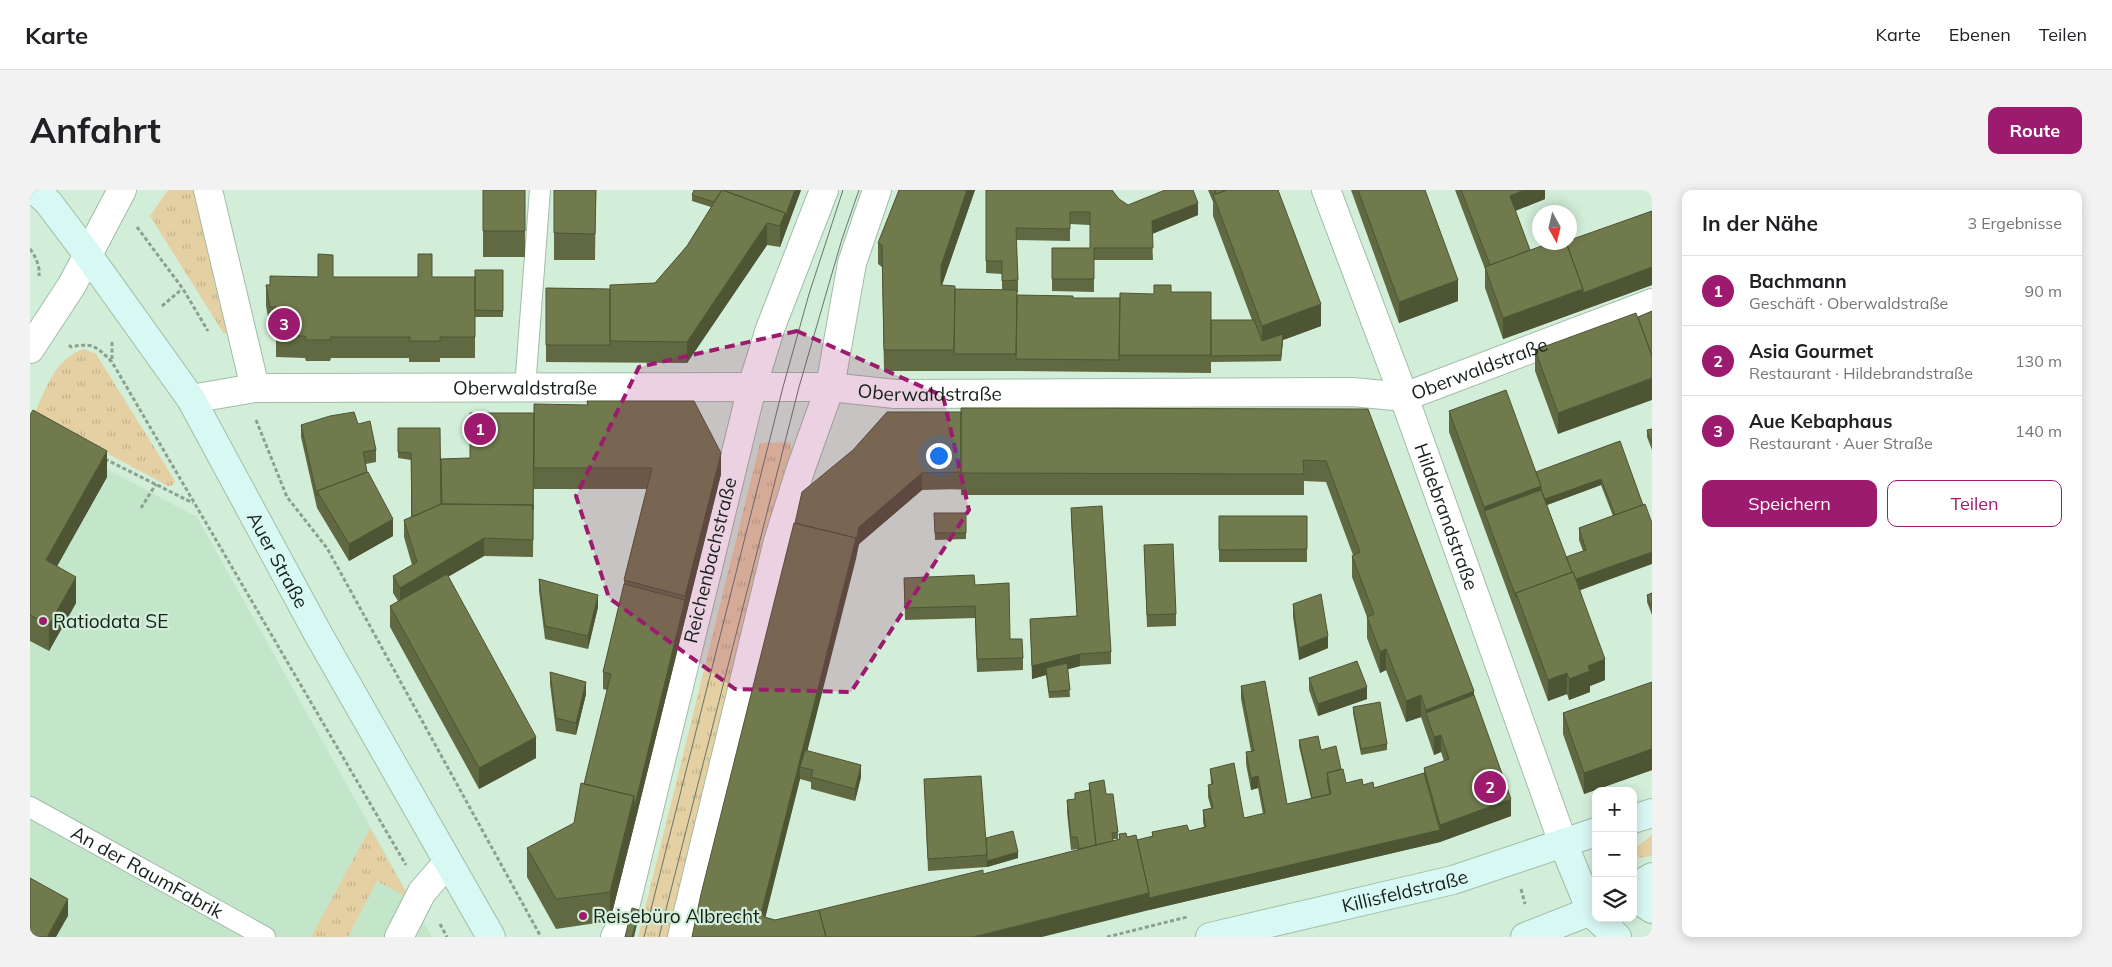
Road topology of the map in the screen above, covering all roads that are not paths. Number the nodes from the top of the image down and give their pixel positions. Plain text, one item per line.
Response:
1 (35, 190) edge
2 (208, 190) edge
3 (540, 190) edge
4 (824, 190) edge
5 (877, 190) edge
6 (1326, 190) edge
7 (119, 195) edge
8 (88, 255) junction
9 (1652, 304) edge
10 (30, 349) edge
11 (752, 387) junction
12 (830, 387) junction
13 (525, 388) junction
14 (248, 389) junction
15 (1404, 397) junction
16 (191, 399) junction
17 (30, 808) edge
18 (1652, 813) edge
19 (1637, 818) edge
20 (1592, 833) edge
21 (1562, 843) junction
22 (448, 862) junction
23 (1592, 865) edge
24 (1652, 877) edge
25 (1637, 886) edge
26 (1637, 899) edge
27 (1592, 908) edge
28 (1652, 909) edge
29 (1592, 915) edge
30 (1603, 922) edge
31 (265, 937) edge
32 (399, 937) edge
33 (491, 937) edge
34 (615, 937) edge
35 (682, 937) edge
36 (1210, 937) edge
37 (1525, 937) edge
38 (1617, 937) edge

1 - 8 main road, Auer Straße
2 - 14 street
3 - 13 lane
4 - 11 street, Reichenbachstraße
5 - 12 street
6 - 15 street, Hildebrandstraße
7 - 8 street
8 - 10 street
8 - 16 main road, Auer Straße
9 - 15 street, Oberwaldstraße
11 - 12 street, Oberwaldstraße
11 - 13 street, Oberwaldstraße
11 - 34 street, Reichenbachstraße
12 - 15 street, Oberwaldstraße
12 - 35 street
13 - 14 street, Oberwaldstraße
14 - 16 street, Oberwaldstraße
15 - 21 street, Hildebrandstraße
16 - 22 main road, Auer Straße
17 - 31 lane, An der RaumFabrik
18 - 19 main road
20 - 21 main road, Killisfeldstraße
21 - 23 main road
21 - 27 main road
21 - 36 main road, Killisfeldstraße
22 - 32 street
22 - 33 main road, Auer Straße
24 - 25 main road
26 - 28 main road
29 - 37 main road
30 - 38 main road

